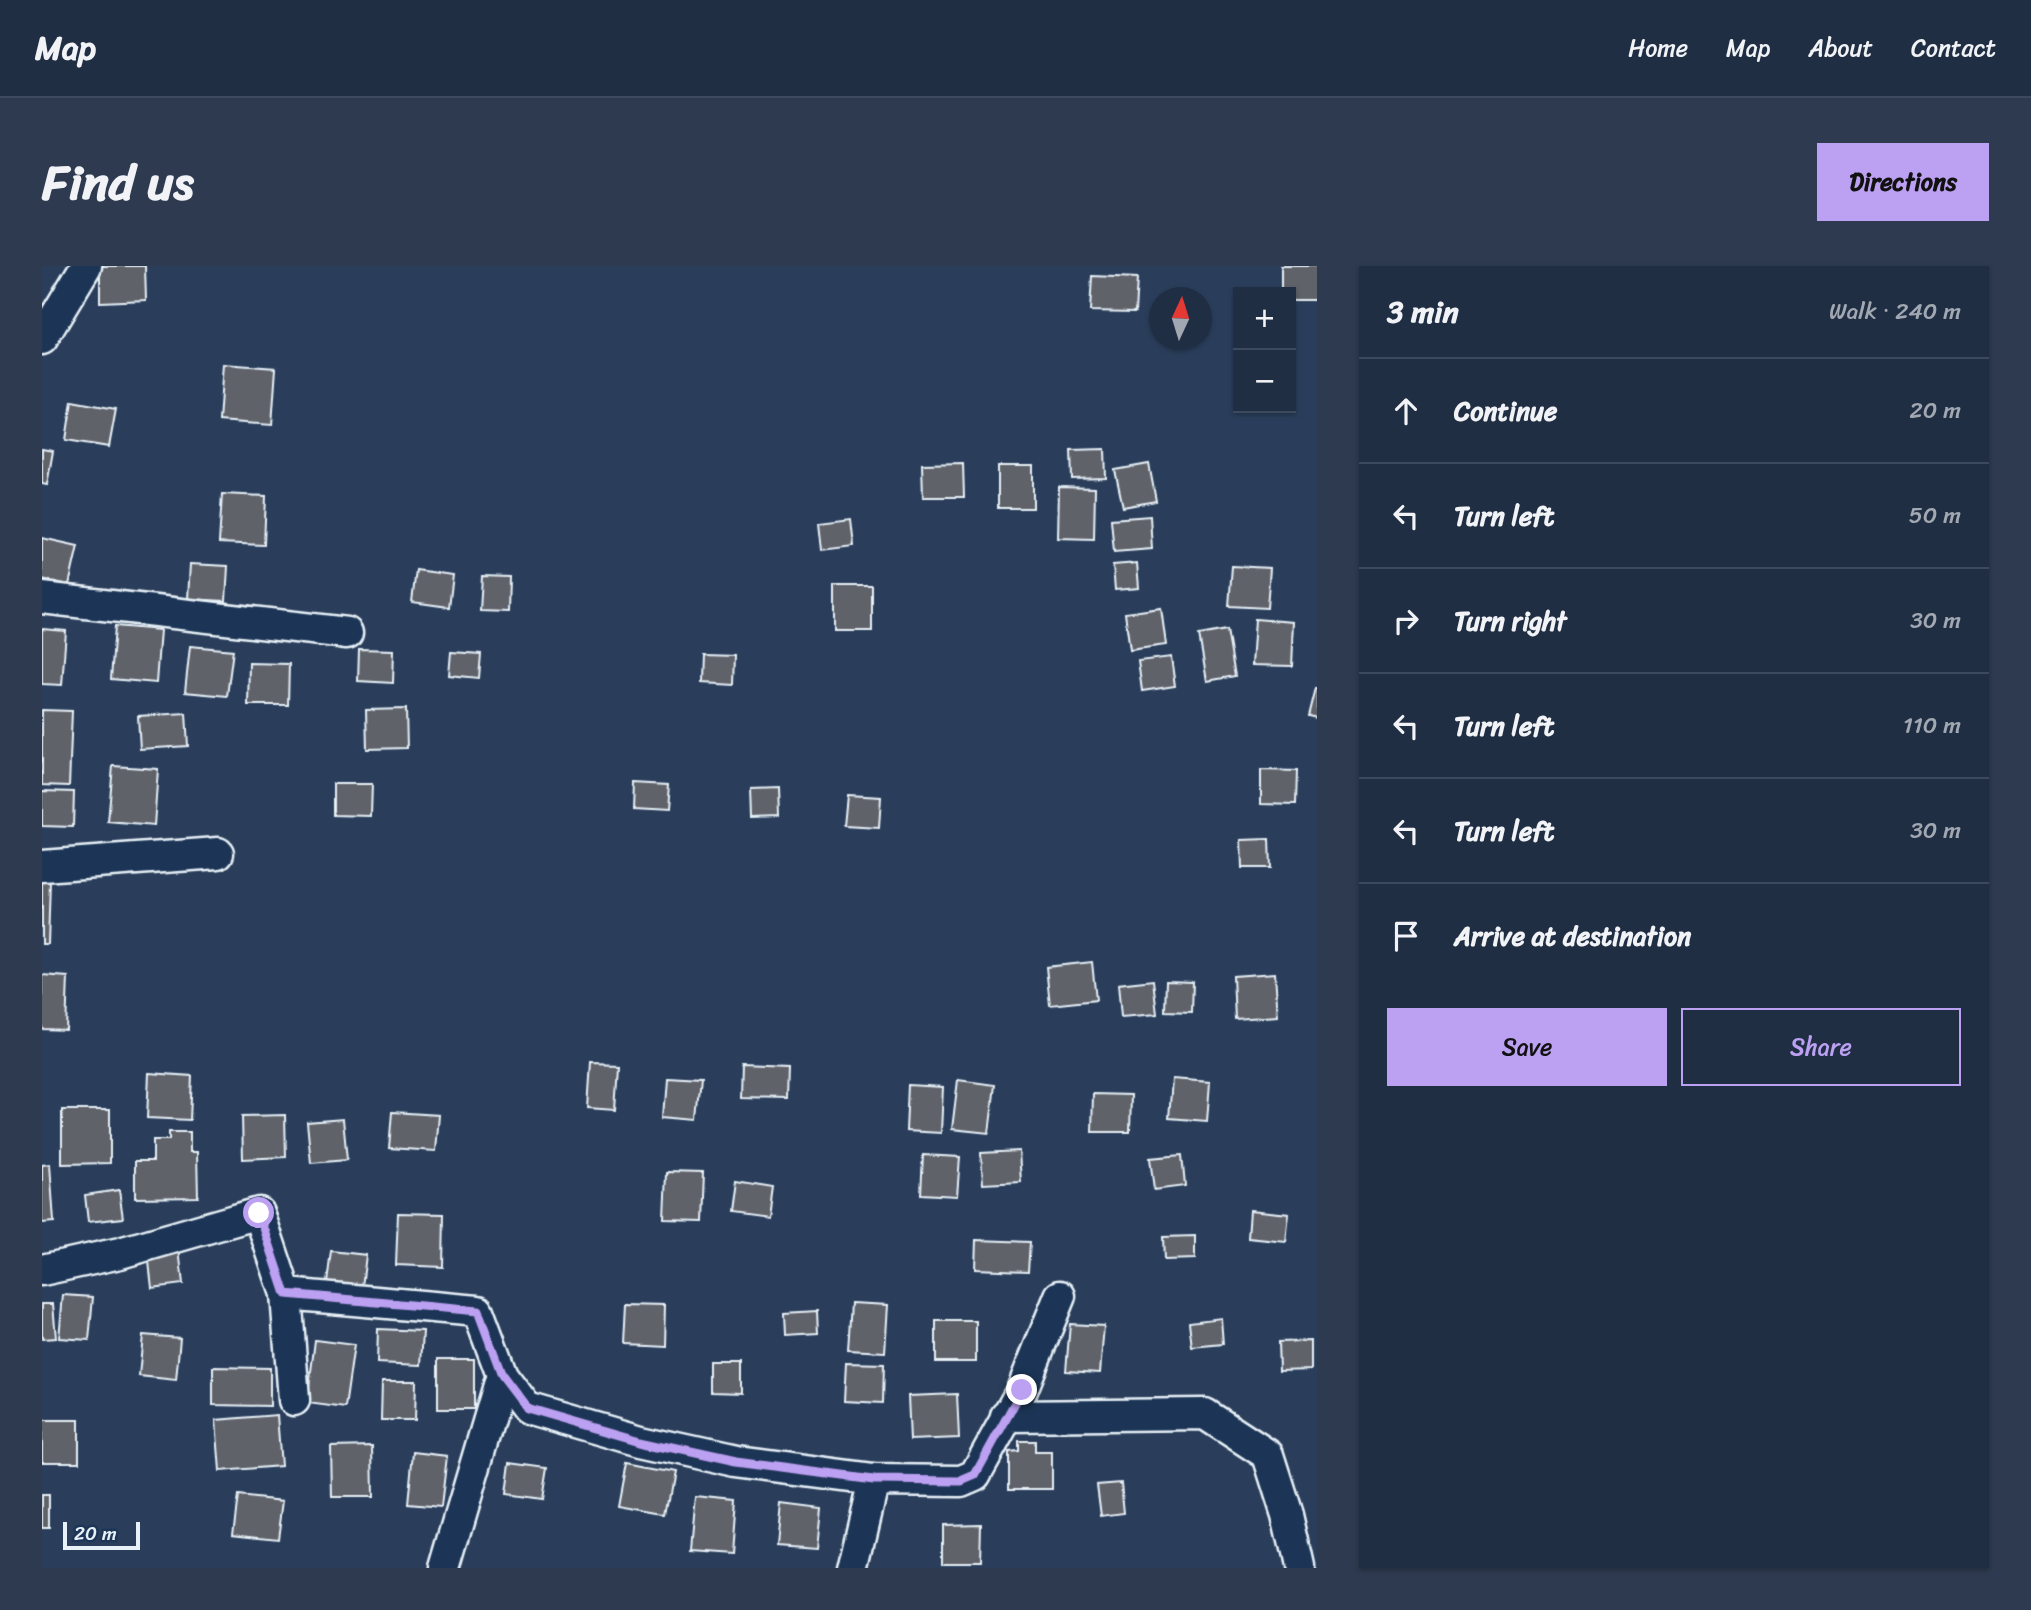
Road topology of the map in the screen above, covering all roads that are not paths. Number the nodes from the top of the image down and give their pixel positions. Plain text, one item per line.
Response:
1 (86, 266) edge
2 (42, 339) edge
3 (42, 598) edge
4 (347, 633) dead end
5 (218, 853) dead end
6 (42, 866) edge
7 (42, 1270) edge
8 (286, 1294) junction
9 (1060, 1296) dead end
10 (502, 1375) junction
11 (294, 1400) dead end
12 (1006, 1416) junction
13 (874, 1480) junction
14 (445, 1568) edge
15 (853, 1568) edge
16 (1299, 1568) edge

1 - 2 street
3 - 4 street
5 - 6 street
7 - 8 street
8 - 10 street
8 - 11 street
9 - 12 street
10 - 13 street
10 - 14 street
12 - 13 street
12 - 16 street
13 - 15 street

